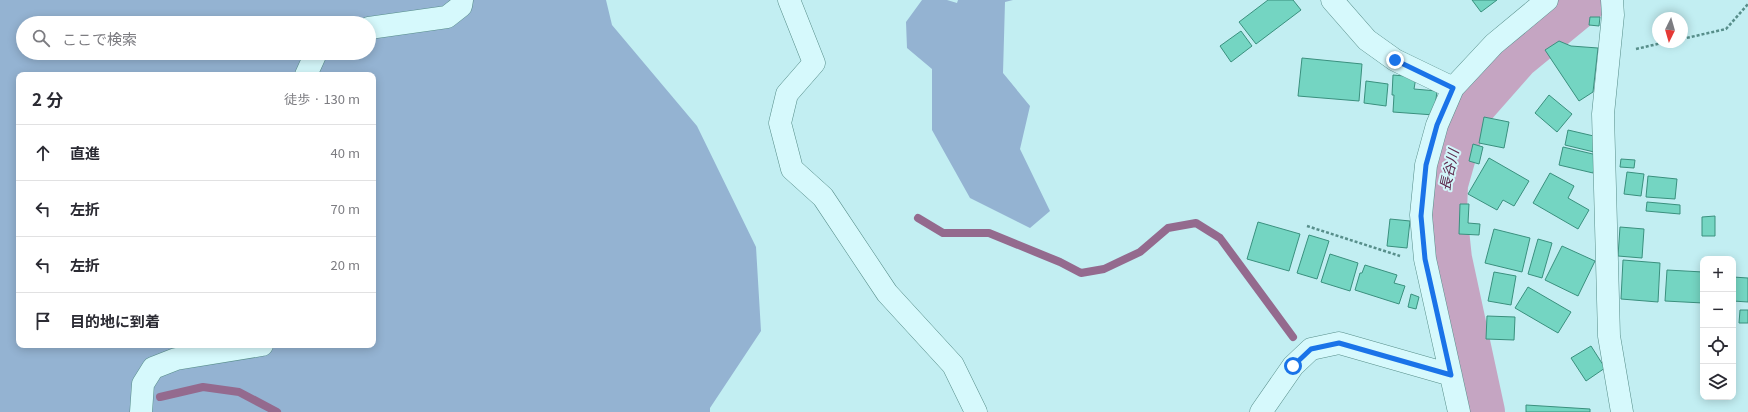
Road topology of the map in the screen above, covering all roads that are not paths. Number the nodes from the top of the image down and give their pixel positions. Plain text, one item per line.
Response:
1 (462, 0) edge
2 (788, 0) edge
3 (1332, 0) edge
4 (1547, 0) edge
5 (1629, 0) edge
6 (1612, 7) edge
7 (376, 27) edge
8 (313, 60) edge
9 (307, 72) edge
10 (1453, 88) junction
11 (244, 348) edge
12 (1451, 375) junction
13 (141, 412) edge
14 (976, 412) edge
15 (1260, 412) edge
16 (1459, 412) edge
17 (1622, 412) edge

1 - 7 street
2 - 14 street
3 - 10 street
4 - 10 street
5 - 6 street
6 - 17 street
8 - 9 street
10 - 12 street
11 - 13 street
12 - 15 street
12 - 16 street

